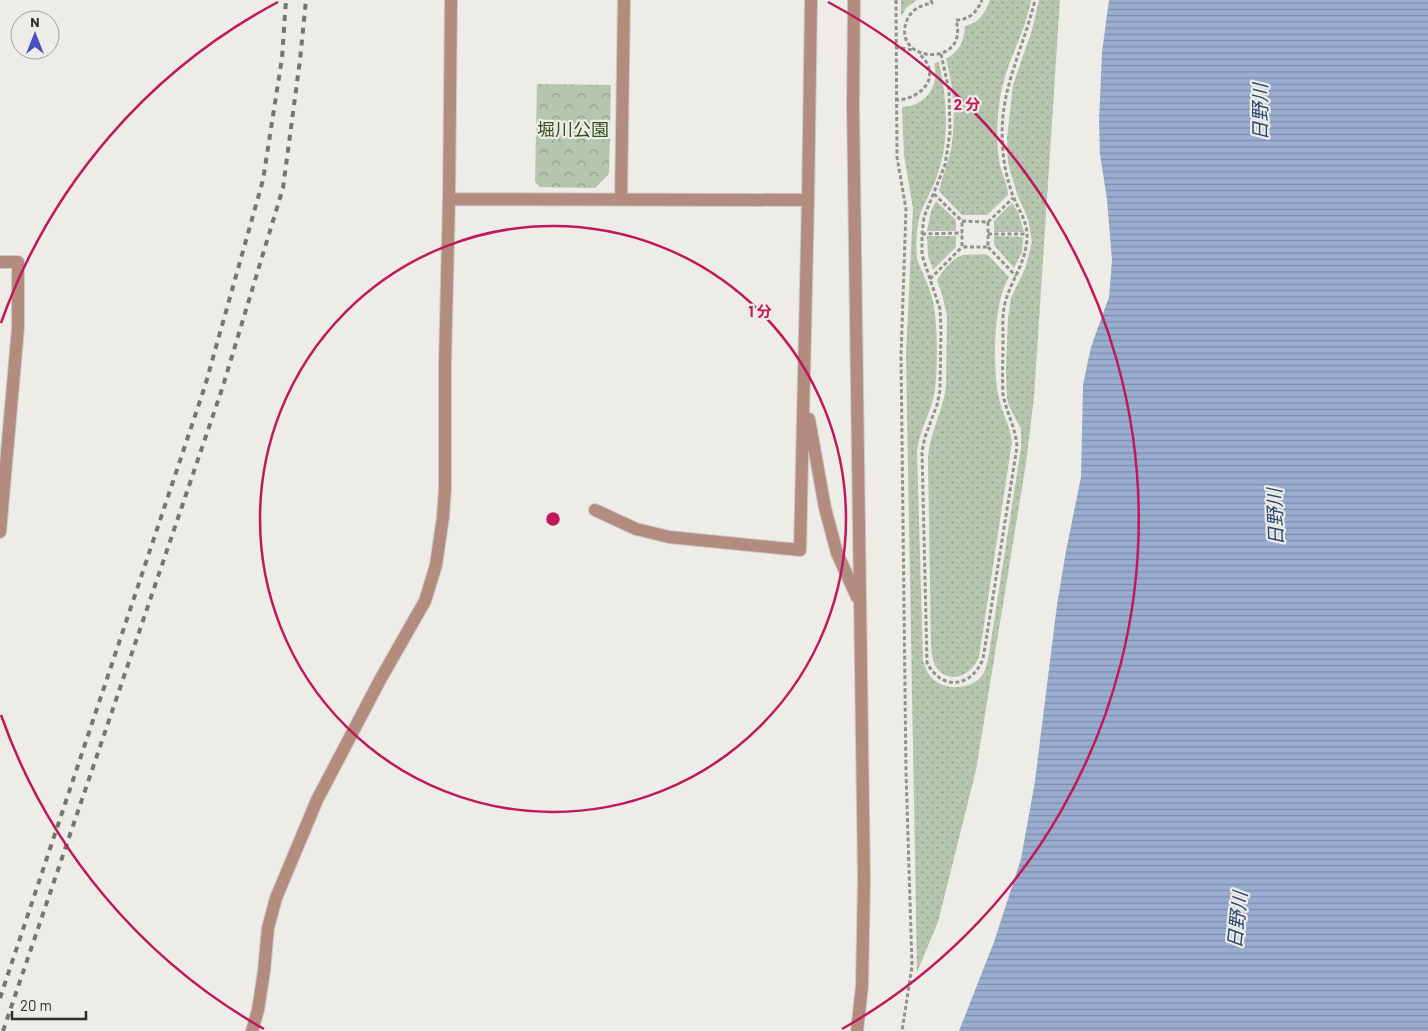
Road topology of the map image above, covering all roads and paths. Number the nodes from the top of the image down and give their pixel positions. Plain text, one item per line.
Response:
1 (451, 0) edge
2 (624, 0) edge
3 (811, 0) edge
4 (854, 0) edge
5 (896, 0) edge
6 (931, 0) edge
7 (982, 0) edge
8 (1035, 0) edge
9 (895, 47) junction
10 (916, 52) junction
11 (941, 54) junction
12 (895, 100) junction
13 (934, 194) junction
14 (621, 198) junction
15 (1014, 198) junction
16 (449, 199) junction
17 (808, 200) junction
18 (962, 221) junction
19 (988, 222) junction
20 (962, 233) junction
21 (922, 234) junction
22 (988, 234) junction
23 (1027, 234) junction
24 (962, 247) junction
25 (988, 247) junction
26 (0, 262) edge
27 (1016, 276) junction
28 (930, 279) junction
29 (804, 380) junction
30 (595, 510) dead end
31 (0, 532) edge
32 (860, 603) junction
33 (252, 1031) edge
34 (857, 1031) edge
35 (902, 1031) edge

1 - 16 street
2 - 14 street
3 - 17 street
4 - 32 street
5 - 9 path
6 - 10 path
7 - 11 path
8 - 15 path
9 - 10 path
9 - 12 path
10 - 11 path
10 - 12 path
11 - 13 path
12 - 35 path
13 - 18 path
13 - 21 path
14 - 16 street
14 - 17 street
15 - 19 path
15 - 23 path
16 - 33 street
17 - 29 street
18 - 19 path
18 - 20 path
19 - 22 path
20 - 21 path
20 - 24 path
21 - 28 path
22 - 23 path
22 - 25 path
23 - 27 path
24 - 25 path
24 - 28 path
25 - 27 path
26 - 31 street
27 - 28 path
29 - 30 street
29 - 32 street
32 - 34 street

